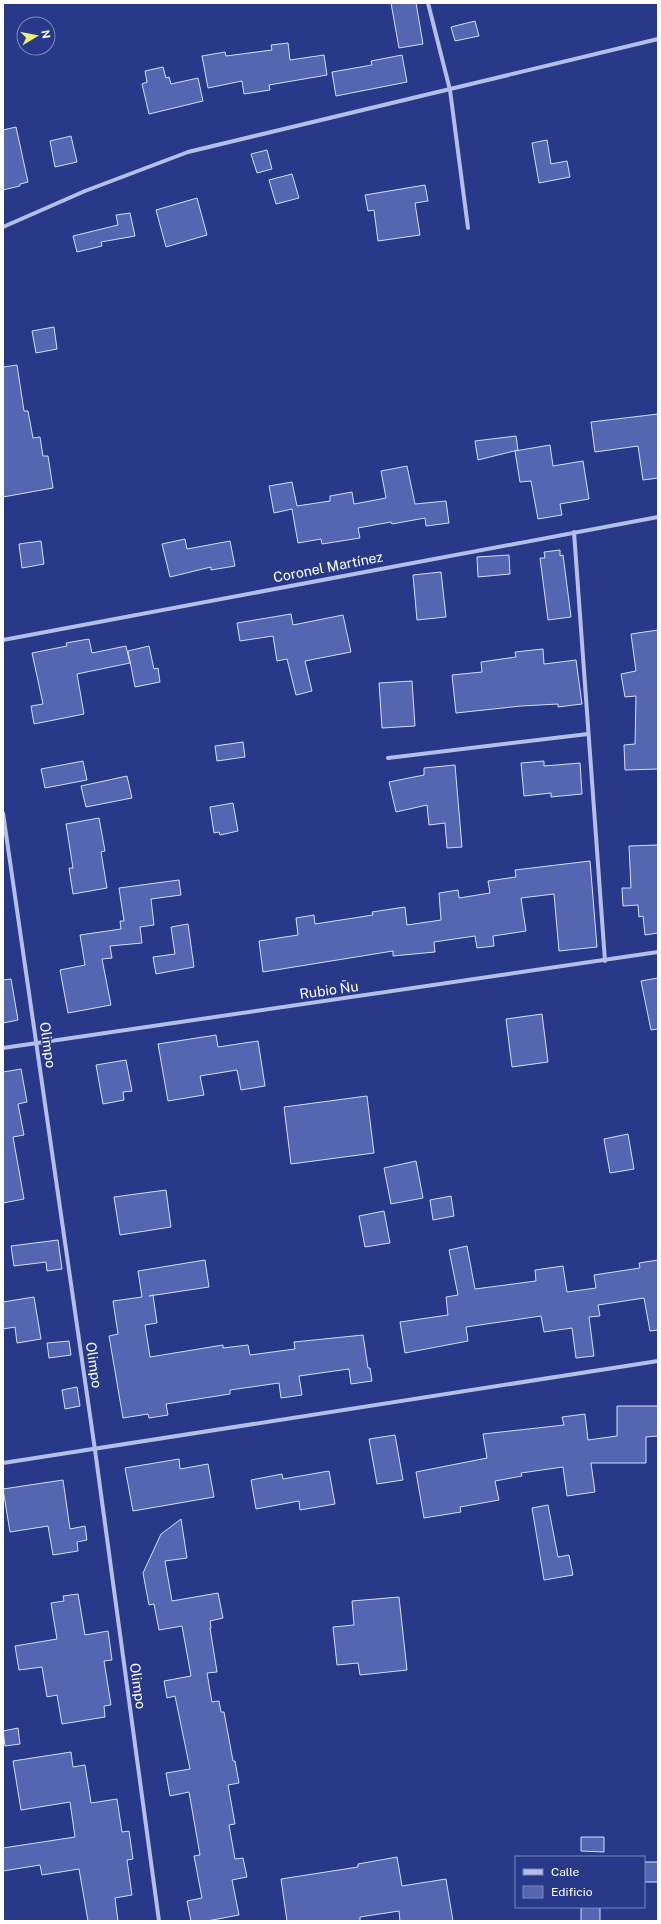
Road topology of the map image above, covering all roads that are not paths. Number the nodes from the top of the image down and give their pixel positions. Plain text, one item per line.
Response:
1 (428, 3) edge
2 (658, 39) edge
3 (450, 90) junction
4 (3, 227) edge
5 (468, 228) dead end
6 (658, 517) edge
7 (574, 532) junction
8 (3, 640) edge
9 (588, 734) junction
10 (388, 758) dead end
11 (3, 813) edge
12 (658, 952) edge
13 (605, 961) junction
14 (37, 1043) junction
15 (3, 1048) edge
16 (658, 1361) edge
17 (95, 1450) junction
18 (3, 1463) edge
19 (159, 1921) edge

1 - 3 street
2 - 3 street
3 - 4 street
3 - 5 street
6 - 7 street, Coronel Martínez
7 - 8 street, Coronel Martínez
7 - 9 street
9 - 10 street
9 - 13 street
11 - 14 street, Olimpo
12 - 13 street, Rubio Ñu
13 - 14 street, Rubio Ñu
14 - 15 street, Rubio Ñu
14 - 17 street, Olimpo
16 - 17 street
17 - 18 street
17 - 19 street, Olimpo

